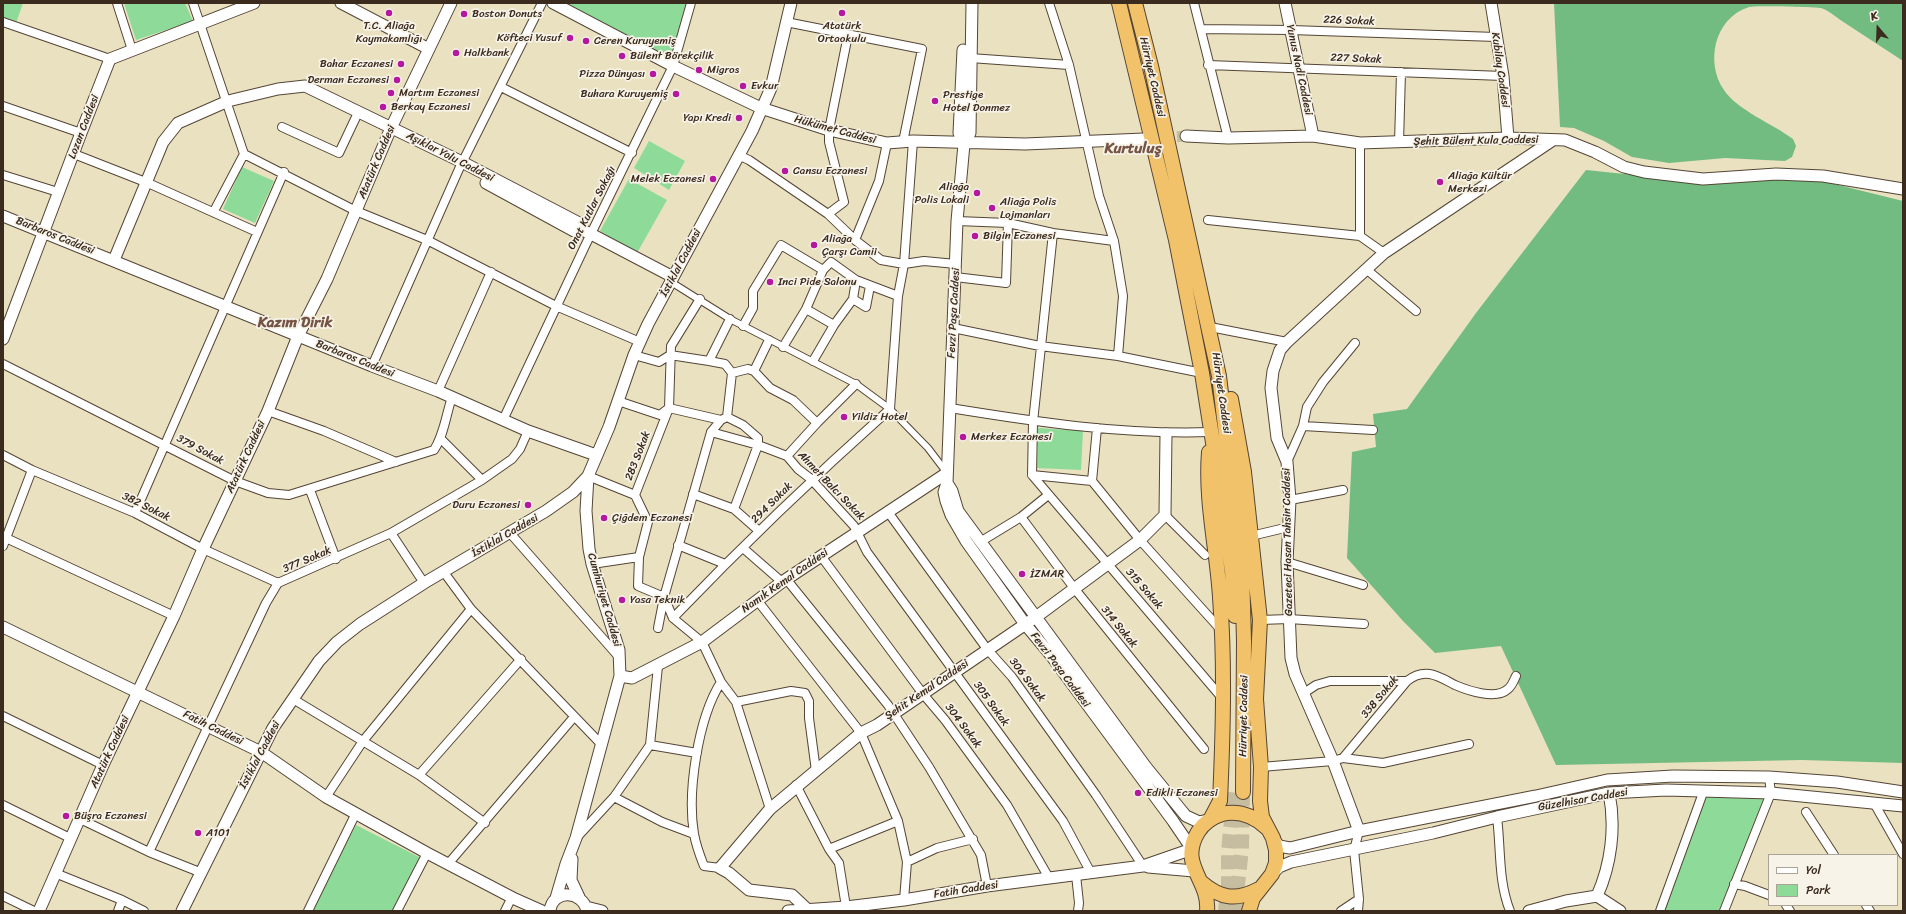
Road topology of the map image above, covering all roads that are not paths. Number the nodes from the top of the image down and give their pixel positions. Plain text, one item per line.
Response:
1 (117, 3) edge
2 (193, 3) edge
3 (254, 3) edge
4 (341, 3) edge
5 (451, 3) edge
6 (542, 3) edge
7 (553, 3) edge
8 (691, 3) edge
9 (784, 3) edge
10 (791, 3) edge
11 (965, 3) edge
12 (972, 3) edge
13 (1049, 3) edge
14 (1119, 3) edge
15 (1135, 3) edge
16 (1194, 3) edge
17 (1285, 3) edge
18 (1491, 3) edge
19 (3, 22) edge
20 (786, 22) junction
21 (200, 23) junction
22 (1200, 29) junction
23 (1291, 30) junction
24 (848, 34) junction
25 (1496, 37) junction
26 (429, 49) junction
27 (132, 50) junction
28 (970, 58) junction
29 (110, 59) junction
30 (1069, 65) junction
31 (1208, 65) junction
32 (673, 66) junction
33 (1298, 68) junction
34 (1401, 72) junction
35 (1503, 76) junction
36 (501, 87) junction
37 (290, 88) junction
38 (228, 102) junction
39 (3, 107) edge
40 (761, 108) junction
41 (356, 117) junction
42 (282, 127) dead end
43 (390, 130) junction
44 (829, 130) junction
45 (81, 133) junction
46 (1186, 136) tunnel mouth
47 (1313, 136) junction
48 (1228, 138) junction
49 (1508, 138) junction
50 (1144, 139) tunnel mouth
51 (1553, 140) junction
52 (1087, 141) junction
53 (908, 142) junction
54 (887, 143) junction
55 (1360, 143) junction
56 (1399, 143) junction
57 (964, 144) junction
58 (632, 153) junction
59 (74, 154) junction
60 (244, 154) junction
61 (738, 155) junction
62 (461, 165) junction
63 (284, 172) junction
64 (3, 175) edge
65 (148, 183) junction
66 (1903, 189) edge
67 (58, 192) junction
68 (214, 211) junction
69 (356, 211) junction
70 (828, 214) junction
71 (3, 216) edge
72 (1208, 220) dead end
73 (957, 221) junction
74 (1008, 223) junction
75 (43, 231) junction
76 (257, 232) junction
77 (587, 232) junction
78 (1053, 233) junction
79 (1360, 236) junction
80 (427, 240) junction
81 (855, 240) junction
82 (1114, 242) junction
83 (1384, 253) junction
84 (114, 260) junction
85 (904, 264) junction
86 (956, 264) junction
87 (1366, 269) junction
88 (823, 270) junction
89 (491, 272) junction
90 (955, 277) junction
91 (672, 279) junction
92 (856, 280) junction
93 (870, 286) junction
94 (898, 296) junction
95 (700, 299) junction
96 (853, 299) junction
97 (556, 306) junction
98 (224, 307) junction
99 (806, 309) junction
100 (1416, 311) dead end
101 (730, 319) junction
102 (834, 325) junction
103 (743, 326) junction
104 (1210, 327) junction
105 (953, 328) junction
106 (298, 336) junction
107 (3, 339) edge
108 (770, 340) junction
109 (640, 342) junction
110 (1286, 342) junction
111 (1355, 343) dead end
112 (1213, 345) junction
113 (1040, 346) junction
114 (783, 347) junction
115 (634, 355) junction
116 (670, 355) junction
117 (1118, 356) junction
118 (709, 360) junction
119 (813, 361) junction
120 (3, 364) edge
121 (372, 366) junction
122 (754, 372) junction
123 (732, 373) junction
124 (1202, 373) junction
125 (856, 384) junction
126 (438, 391) junction
127 (452, 397) junction
128 (618, 401) junction
129 (669, 408) junction
130 (950, 408) junction
131 (890, 409) junction
132 (268, 411) junction
133 (724, 418) junction
134 (503, 420) junction
135 (1033, 422) junction
136 (817, 423) junction
137 (1303, 426) junction
138 (1097, 428) junction
139 (1373, 430) dead end
140 (528, 431) junction
141 (711, 432) junction
142 (1211, 432) junction
143 (1166, 434) junction
144 (441, 439) junction
145 (164, 444) junction
146 (758, 445) junction
147 (3, 455) edge
148 (596, 455) junction
149 (787, 456) junction
150 (396, 462) junction
151 (1287, 462) junction
152 (32, 470) junction
153 (1032, 475) junction
154 (588, 476) junction
155 (947, 478) junction
156 (811, 479) junction
157 (482, 480) junction
158 (235, 481) junction
159 (1092, 481) junction
160 (310, 490) junction
161 (1343, 490) dead end
162 (693, 494) junction
163 (635, 495) junction
164 (1047, 496) junction
165 (1290, 500) junction
166 (734, 508) junction
167 (888, 512) junction
168 (135, 513) junction
169 (1165, 515) junction
170 (1021, 517) junction
171 (1289, 527) junction
172 (759, 531) junction
173 (858, 531) junction
174 (391, 533) junction
175 (510, 533) junction
176 (1251, 536) junction
177 (1140, 540) junction
178 (4, 542) edge
179 (980, 542) junction
180 (678, 546) junction
181 (743, 548) junction
182 (203, 549) junction
183 (1205, 555) dead end
184 (821, 556) junction
185 (639, 557) junction
186 (336, 559) junction
187 (1287, 562) junction
188 (592, 564) junction
189 (725, 564) junction
190 (1107, 564) junction
191 (444, 572) junction
192 (784, 581) junction
193 (424, 583) junction
194 (278, 584) junction
195 (1363, 585) dead end
196 (1074, 588) junction
197 (664, 597) junction
198 (756, 600) junction
199 (472, 609) junction
200 (174, 616) junction
201 (1036, 617) junction
202 (673, 618) junction
203 (1289, 619) junction
204 (1260, 620) junction
205 (1025, 624) junction
206 (1364, 624) dead end
207 (3, 627) edge
208 (658, 628) dead end
209 (1221, 631) junction
210 (702, 642) junction
211 (987, 649) junction
212 (619, 657) junction
213 (521, 659) junction
214 (658, 666) junction
215 (954, 672) junction
216 (620, 676) junction
217 (1516, 676) dead end
218 (1408, 681) junction
219 (721, 682) junction
220 (138, 692) junction
221 (1304, 693) junction
222 (923, 694) junction
223 (1222, 698) junction
224 (293, 699) junction
225 (736, 702) junction
226 (892, 713) junction
227 (3, 716) edge
228 (574, 717) junction
229 (208, 726) junction
230 (861, 733) junction
231 (363, 741) junction
232 (1469, 744) dead end
233 (602, 745) junction
234 (650, 745) junction
235 (1204, 749) dead end
236 (261, 752) junction
237 (697, 753) junction
238 (1338, 760) junction
239 (103, 765) junction
240 (1261, 767) junction
241 (816, 771) junction
242 (419, 775) junction
243 (1769, 777) junction
244 (796, 785) junction
245 (1704, 790) junction
246 (1903, 792) edge
247 (1609, 793) junction
248 (1772, 793) junction
249 (326, 797) junction
250 (614, 797) junction
251 (1874, 803) junction
252 (3, 805) edge
253 (1903, 806) edge
254 (770, 809) junction
255 (1806, 812) dead end
256 (356, 813) junction
257 (1497, 817) junction
258 (80, 819) junction
259 (1210, 820) junction
260 (898, 821) junction
261 (485, 823) junction
262 (1359, 831) junction
263 (1270, 833) junction
264 (694, 834) junction
265 (70, 838) junction
266 (576, 838) junction
267 (973, 839) junction
268 (828, 849) junction
269 (1192, 849) junction
270 (1354, 850) junction
271 (149, 852) junction
272 (428, 853) junction
273 (1833, 854) edge
274 (1903, 854) edge
275 (907, 862) junction
276 (448, 864) junction
277 (1143, 866) junction
278 (720, 868) junction
279 (55, 873) junction
280 (202, 873) junction
281 (1091, 873) junction
282 (1272, 874) junction
283 (1076, 875) junction
284 (1198, 876) junction
285 (1049, 878) junction
286 (1734, 884) junction
287 (987, 886) junction
288 (1259, 889) junction
289 (499, 890) junction
290 (1768, 895) edge
291 (3, 896) edge
292 (1597, 896) junction
293 (512, 897) junction
294 (579, 897) junction
295 (1359, 899) junction
296 (122, 900) junction
297 (904, 900) junction
298 (550, 907) edge
299 (846, 907) junction
300 (587, 909) edge
301 (808, 910) junction
302 (34, 911) edge
303 (39, 911) edge
304 (118, 911) edge
305 (144, 911) edge
306 (182, 911) edge
307 (308, 911) edge
308 (397, 911) edge
309 (505, 911) edge
310 (602, 911) edge
311 (788, 911) edge
312 (1078, 911) edge
313 (1208, 911) edge
314 (1249, 911) edge
315 (1341, 911) edge
316 (1358, 911) edge
317 (1510, 911) edge
318 (1529, 911) edge
319 (1620, 911) edge
320 (1660, 911) edge
321 (1724, 911) edge

1 - 27 street
2 - 21 street
3 - 21 street
4 - 26 street
5 - 26 street, Atatürk Caddesi
6 - 36 street
7 - 32 street, Hükümet Caddesi
8 - 32 street, Onat Kutlar Sokağı
9 - 40 street, İstiklal Caddesi
10 - 20 street, İstiklal Caddesi
11 - 57 street, Fevzi Paşa Caddesi
12 - 28 street, Fevzi Paşa Caddesi
13 - 30 street
14 - 124 highway, Hürriyet Caddesi
15 - 104 highway, Hürriyet Caddesi
16 - 22 street
17 - 23 street, Yunus Nadi Caddesi
18 - 25 street, Kubilay Caddesi
19 - 29 street
20 - 24 street
20 - 40 street, İstiklal Caddesi
21 - 27 street
21 - 38 street
22 - 23 street, 226 Sokak
22 - 31 street
23 - 25 street, 226 Sokak
23 - 33 street, Yunus Nadi Caddesi
24 - 44 street
24 - 53 street
25 - 35 street, Kubilay Caddesi
26 - 43 street, Atatürk Caddesi
27 - 29 street
28 - 30 street
28 - 57 street, Fevzi Paşa Caddesi
29 - 45 street, Lozan Caddesi
30 - 52 street
31 - 33 street, 227 Sokak
31 - 48 street
32 - 40 street, Hükümet Caddesi
32 - 58 street, Onat Kutlar Sokağı
33 - 34 street, 227 Sokak
33 - 47 street, Yunus Nadi Caddesi
34 - 35 street, 227 Sokak
34 - 56 street
35 - 49 street, Kubilay Caddesi
36 - 58 street
36 - 62 street
37 - 38 street, Aşıklar Yolu Caddesi
37 - 41 street, Aşıklar Yolu Caddesi
37 - 43 street, Aşıklar Yolu Caddesi
38 - 60 street
38 - 65 street, Aşıklar Yolu Caddesi
39 - 45 street
40 - 44 street, Hükümet Caddesi
40 - 61 street, İstiklal Caddesi
41 - 42 street
41 - 43 street, Aşıklar Yolu Caddesi
43 - 62 street, Aşıklar Yolu Caddesi
43 - 69 street, Atatürk Caddesi
44 - 54 street, Hükümet Caddesi
44 - 70 street
45 - 59 street, Lozan Caddesi
46 - 48 street, Şehit Bülent Kula Caddesi
47 - 48 street, Şehit Bülent Kula Caddesi
47 - 55 street, Şehit Bülent Kula Caddesi
49 - 51 street, Şehit Bülent Kula Caddesi
49 - 56 street, Şehit Bülent Kula Caddesi
50 - 52 street, Hükümet Caddesi
51 - 66 street, Şehit Bülent Kula Caddesi
51 - 83 street, Gazeteci Hasan Tahsin Caddesi
52 - 57 street, Hükümet Caddesi
52 - 82 street
53 - 54 street, Hükümet Caddesi
53 - 57 street, Hükümet Caddesi
53 - 85 street
54 - 81 street
55 - 56 street, Şehit Bülent Kula Caddesi
55 - 79 street
57 - 73 street, Fevzi Paşa Caddesi
58 - 77 street, Onat Kutlar Sokağı
59 - 65 street
59 - 67 street, Lozan Caddesi
60 - 63 street
60 - 68 street
61 - 70 street
61 - 91 street, İstiklal Caddesi
62 - 77 street, Aşıklar Yolu Caddesi
62 - 80 street
63 - 69 street
63 - 76 street
64 - 67 street
65 - 68 street
65 - 84 street, Aşıklar Yolu Caddesi
67 - 75 street, Lozan Caddesi
68 - 76 street
69 - 80 street
69 - 106 street, Atatürk Caddesi
70 - 81 street
71 - 75 street, Barbaros Caddesi
72 - 79 street
73 - 74 street
73 - 86 street, Fevzi Paşa Caddesi
74 - 78 street
74 - 90 street
75 - 84 street, Barbaros Caddesi
75 - 107 street, Lozan Caddesi
76 - 98 street
77 - 91 street, Aşıklar Yolu Caddesi
77 - 97 street, Onat Kutlar Sokağı
78 - 82 street
78 - 113 street
79 - 83 street
80 - 89 street
80 - 121 street
81 - 85 street
82 - 117 street
83 - 87 street, Gazeteci Hasan Tahsin Caddesi
84 - 98 street, Barbaros Caddesi
85 - 86 street
85 - 94 street
86 - 90 street, Fevzi Paşa Caddesi
87 - 100 street
87 - 110 street, Gazeteci Hasan Tahsin Caddesi
88 - 92 street
88 - 99 street
88 - 103 street
89 - 97 street
89 - 126 street
90 - 105 street, Fevzi Paşa Caddesi
91 - 95 street
91 - 109 street, İstiklal Caddesi
92 - 93 street
92 - 96 street
93 - 94 street
93 - 96 street
94 - 131 street
95 - 101 street
95 - 116 street, 283 Sokak
96 - 102 street
97 - 109 street
97 - 134 street, Onat Kutlar Sokağı
98 - 106 street, Barbaros Caddesi
98 - 145 street
99 - 102 street
99 - 114 street
101 - 103 street
101 - 118 street
102 - 119 street
103 - 108 street
104 - 110 street
104 - 112 highway, Hürriyet Caddesi
105 - 113 street
105 - 130 street, Fevzi Paşa Caddesi
106 - 121 street, Barbaros Caddesi
106 - 132 street, Atatürk Caddesi
108 - 114 street
108 - 122 street
109 - 115 street, İstiklal Caddesi
110 - 151 street, Gazeteci Hasan Tahsin Caddesi
111 - 137 street
112 - 142 highway, Hürriyet Caddesi
112 - 176 highway
113 - 117 street
113 - 135 street
114 - 119 street
115 - 116 street
115 - 128 street, İstiklal Caddesi
116 - 118 street
116 - 129 street, 283 Sokak
117 - 124 street
118 - 123 street
119 - 125 street
120 - 145 street, 379 Sokak
121 - 126 street, Barbaros Caddesi
122 - 123 street
122 - 136 street
123 - 133 street
124 - 142 highway, Hürriyet Caddesi
125 - 131 street
125 - 136 street
126 - 127 street, Barbaros Caddesi
127 - 134 street, Barbaros Caddesi
127 - 144 street
128 - 129 street
128 - 148 street, İstiklal Caddesi
129 - 133 street
129 - 163 street, 283 Sokak
130 - 135 street
130 - 155 street, Fevzi Paşa Caddesi
131 - 155 street
131 - 156 street, 294 Sokak
132 - 150 street
132 - 158 street, Atatürk Caddesi
133 - 141 street
133 - 146 street
134 - 140 street, Barbaros Caddesi
135 - 138 street
135 - 153 street
136 - 149 street
137 - 139 street
137 - 151 street
138 - 143 street
138 - 159 street
140 - 148 street, Barbaros Caddesi
140 - 157 street, 377 Sokak
141 - 146 street, Ahmet Balcı Sokak
141 - 162 street
142 - 143 street
142 - 209 highway
143 - 169 street
144 - 150 street, 379 Sokak
144 - 157 street
145 - 158 street, 379 Sokak
145 - 168 street
146 - 149 street, Ahmet Balcı Sokak
146 - 166 street
147 - 152 street, 382 Sokak
148 - 154 street, İstiklal Caddesi
149 - 156 street, Ahmet Balcı Sokak
150 - 160 street, 379 Sokak
151 - 165 street, Gazeteci Hasan Tahsin Caddesi
152 - 168 street, 382 Sokak
152 - 178 street
153 - 159 street
153 - 164 street, 315 Sokak
154 - 163 street
154 - 175 street, İstiklal Caddesi
154 - 188 street, Cumhuriyet Caddesi
155 - 167 street, Namık Kemal Caddesi
155 - 179 street, Fevzi Paşa Caddesi
155 - 205 street, Fevzi Paşa Caddesi
156 - 172 street, 294 Sokak
156 - 173 street, Ahmet Balcı Sokak
157 - 174 street, 377 Sokak
158 - 160 street, 379 Sokak
158 - 182 street, Atatürk Caddesi
159 - 177 street
160 - 186 street
161 - 165 street
162 - 166 street
162 - 180 street
163 - 185 street, 283 Sokak
164 - 170 street
164 - 190 street, 315 Sokak
165 - 171 street, Gazeteci Hasan Tahsin Caddesi
166 - 172 street
167 - 173 street, Namık Kemal Caddesi
167 - 211 street, 306 Sokak
168 - 182 street, 382 Sokak
169 - 177 street, Şehit Kemal Caddesi
169 - 183 street
170 - 179 street
170 - 196 street, 314 Sokak
171 - 176 street
171 - 187 street, Gazeteci Hasan Tahsin Caddesi
172 - 181 street, 294 Sokak
173 - 184 street, Namık Kemal Caddesi
173 - 215 street, 305 Sokak
174 - 186 street, 377 Sokak
174 - 193 street
175 - 191 street, İstiklal Caddesi
175 - 212 street
176 - 204 highway
177 - 190 street, Şehit Kemal Caddesi
177 - 209 street
178 - 200 street
179 - 201 street, Fevzi Paşa Caddesi
180 - 189 street
180 - 197 street
181 - 189 street, 294 Sokak
181 - 192 street
182 - 194 street, 382 Sokak
182 - 200 street, Atatürk Caddesi
184 - 192 street, Namık Kemal Caddesi
184 - 222 street, 304 Sokak
185 - 188 street
185 - 197 street, 283 Sokak
186 - 194 street, 377 Sokak
187 - 195 street
187 - 203 street, Gazeteci Hasan Tahsin Caddesi
188 - 212 street, Cumhuriyet Caddesi
189 - 202 street, 294 Sokak
190 - 196 street, Şehit Kemal Caddesi
190 - 223 street, 315 Sokak
191 - 193 street, İstiklal Caddesi
191 - 199 street
192 - 198 street, Namık Kemal Caddesi
192 - 226 street
193 - 224 street, İstiklal Caddesi
194 - 229 street, 377 Sokak
196 - 201 street, Şehit Kemal Caddesi
196 - 235 street, 314 Sokak
197 - 202 street
197 - 208 street
198 - 210 street, Namık Kemal Caddesi
198 - 230 street
199 - 213 street
199 - 231 street
200 - 220 street, Atatürk Caddesi
201 - 205 street, Şehit Kemal Caddesi
201 - 259 street, Fevzi Paşa Caddesi
202 - 210 street
203 - 204 street
203 - 206 street
203 - 221 street, Gazeteci Hasan Tahsin Caddesi
204 - 240 highway
205 - 211 street, Şehit Kemal Caddesi
205 - 269 street, Fevzi Paşa Caddesi
207 - 220 street, Fatih Caddesi
209 - 223 highway
210 - 214 street, Namık Kemal Caddesi
210 - 219 street
211 - 215 street, Şehit Kemal Caddesi
211 - 277 street, 306 Sokak
212 - 216 street, Cumhuriyet Caddesi
213 - 228 street
213 - 242 street
214 - 216 street, Namık Kemal Caddesi
214 - 234 street
215 - 222 street, Şehit Kemal Caddesi
215 - 281 street, 305 Sokak
216 - 233 street, Cumhuriyet Caddesi
217 - 218 street, 338 Sokak
218 - 221 street
218 - 238 street, 338 Sokak
219 - 225 street
219 - 237 street
220 - 229 street, Fatih Caddesi
220 - 239 street, Atatürk Caddesi
221 - 238 street, Gazeteci Hasan Tahsin Caddesi
222 - 226 street, Şehit Kemal Caddesi
222 - 285 street, 304 Sokak
223 - 259 highway
224 - 231 street
224 - 236 street, İstiklal Caddesi
225 - 241 street
225 - 254 street
226 - 230 street, Şehit Kemal Caddesi
226 - 267 street
227 - 239 street
228 - 233 street
228 - 261 street
229 - 236 street, Fatih Caddesi
229 - 271 street, 377 Sokak
230 - 241 street, Şehit Kemal Caddesi
230 - 260 street
231 - 242 street
231 - 249 street
232 - 238 street
233 - 266 street, Cumhuriyet Caddesi
234 - 237 street
234 - 250 street
236 - 249 street, Fatih Caddesi
236 - 280 street, İstiklal Caddesi
237 - 264 street
238 - 240 street
238 - 262 street, Gazeteci Hasan Tahsin Caddesi
239 - 258 street, Atatürk Caddesi
240 - 263 highway
241 - 244 street, Şehit Kemal Caddesi
242 - 261 street
243 - 246 street, Güzelhisar Caddesi
243 - 248 street
243 - 262 street, Güzelhisar Caddesi
244 - 254 street, Şehit Kemal Caddesi
244 - 268 street
245 - 247 street, Güzelhisar Caddesi
245 - 248 street, Güzelhisar Caddesi
245 - 320 street
247 - 257 street, Güzelhisar Caddesi
247 - 292 street
248 - 251 street, Güzelhisar Caddesi
248 - 286 street
249 - 256 street, Fatih Caddesi
250 - 264 street
250 - 266 street
251 - 253 street, Güzelhisar Caddesi
251 - 274 street
252 - 265 street
254 - 278 street, Şehit Kemal Caddesi
255 - 273 street
256 - 272 street, Fatih Caddesi
256 - 307 street
257 - 270 street, Güzelhisar Caddesi
257 - 317 street
258 - 265 street, Atatürk Caddesi
258 - 271 street
259 - 263 highway
259 - 269 highway
260 - 268 street
260 - 275 street
261 - 276 street
262 - 263 street, Güzelhisar Caddesi
262 - 270 street
263 - 282 highway
264 - 278 street
265 - 279 street, Atatürk Caddesi
266 - 294 street, Cumhuriyet Caddesi
266 - 298 street, Cumhuriyet Caddesi
267 - 275 street
267 - 287 street
268 - 299 street
269 - 277 street, Fatih Caddesi
269 - 284 highway
270 - 282 street, Güzelhisar Caddesi
270 - 295 street
271 - 280 street
272 - 276 street, Fatih Caddesi
272 - 308 street
275 - 297 street
276 - 289 street, Fatih Caddesi
277 - 281 street, Fatih Caddesi
277 - 284 street, Fatih Caddesi
278 - 301 street
279 - 296 street
279 - 303 street, Atatürk Caddesi
280 - 306 street, İstiklal Caddesi
281 - 283 street, Fatih Caddesi
282 - 288 highway
283 - 285 street, Fatih Caddesi
283 - 312 street
284 - 288 highway
284 - 313 highway
285 - 287 street, Fatih Caddesi
286 - 290 street
286 - 321 street
287 - 297 street, Fatih Caddesi
288 - 314 highway
289 - 293 street, Fatih Caddesi
289 - 298 street, Fatih Caddesi
291 - 302 street
292 - 318 street
292 - 319 street
293 - 298 street, Fatih Caddesi
293 - 309 street
294 - 298 street, Fatih Caddesi
294 - 300 street
295 - 315 street
295 - 316 street
296 - 304 street
296 - 305 street
297 - 299 street, Fatih Caddesi
299 - 301 street, Fatih Caddesi
300 - 310 street
301 - 311 street, Fatih Caddesi

